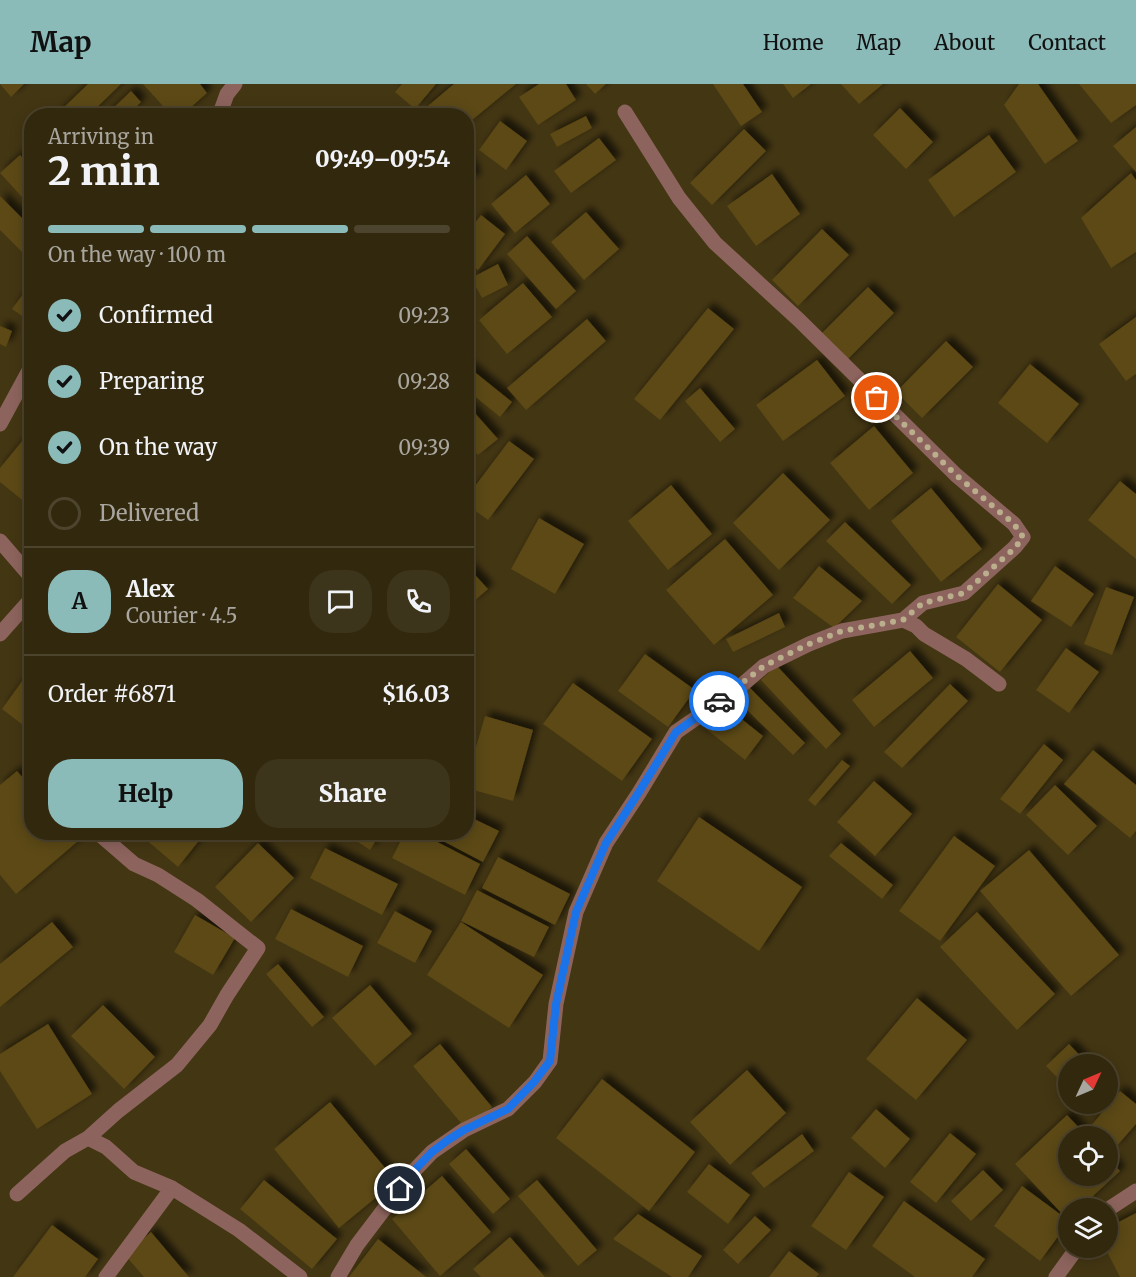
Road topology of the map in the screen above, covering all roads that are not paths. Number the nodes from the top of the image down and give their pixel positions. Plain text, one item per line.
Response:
1 (235, 84) edge
2 (222, 108) edge
3 (626, 112) dead end
4 (24, 380) edge
5 (0, 424) edge
6 (0, 541) edge
7 (24, 569) edge
8 (24, 606) edge
9 (903, 620) junction
10 (0, 633) edge
11 (999, 684) dead end
12 (106, 840) edge
13 (88, 1138) junction
14 (172, 1188) junction
15 (1136, 1191) edge
16 (17, 1194) dead end
17 (1118, 1203) edge
18 (1070, 1258) edge
19 (106, 1277) edge
20 (300, 1277) edge
21 (338, 1277) edge
22 (1056, 1277) edge

1 - 2 street
3 - 9 street
4 - 5 street
6 - 7 street
8 - 10 street
9 - 11 street
9 - 21 street
12 - 13 street
13 - 14 street
13 - 16 street
14 - 19 street
14 - 20 street
15 - 17 street
18 - 22 street

